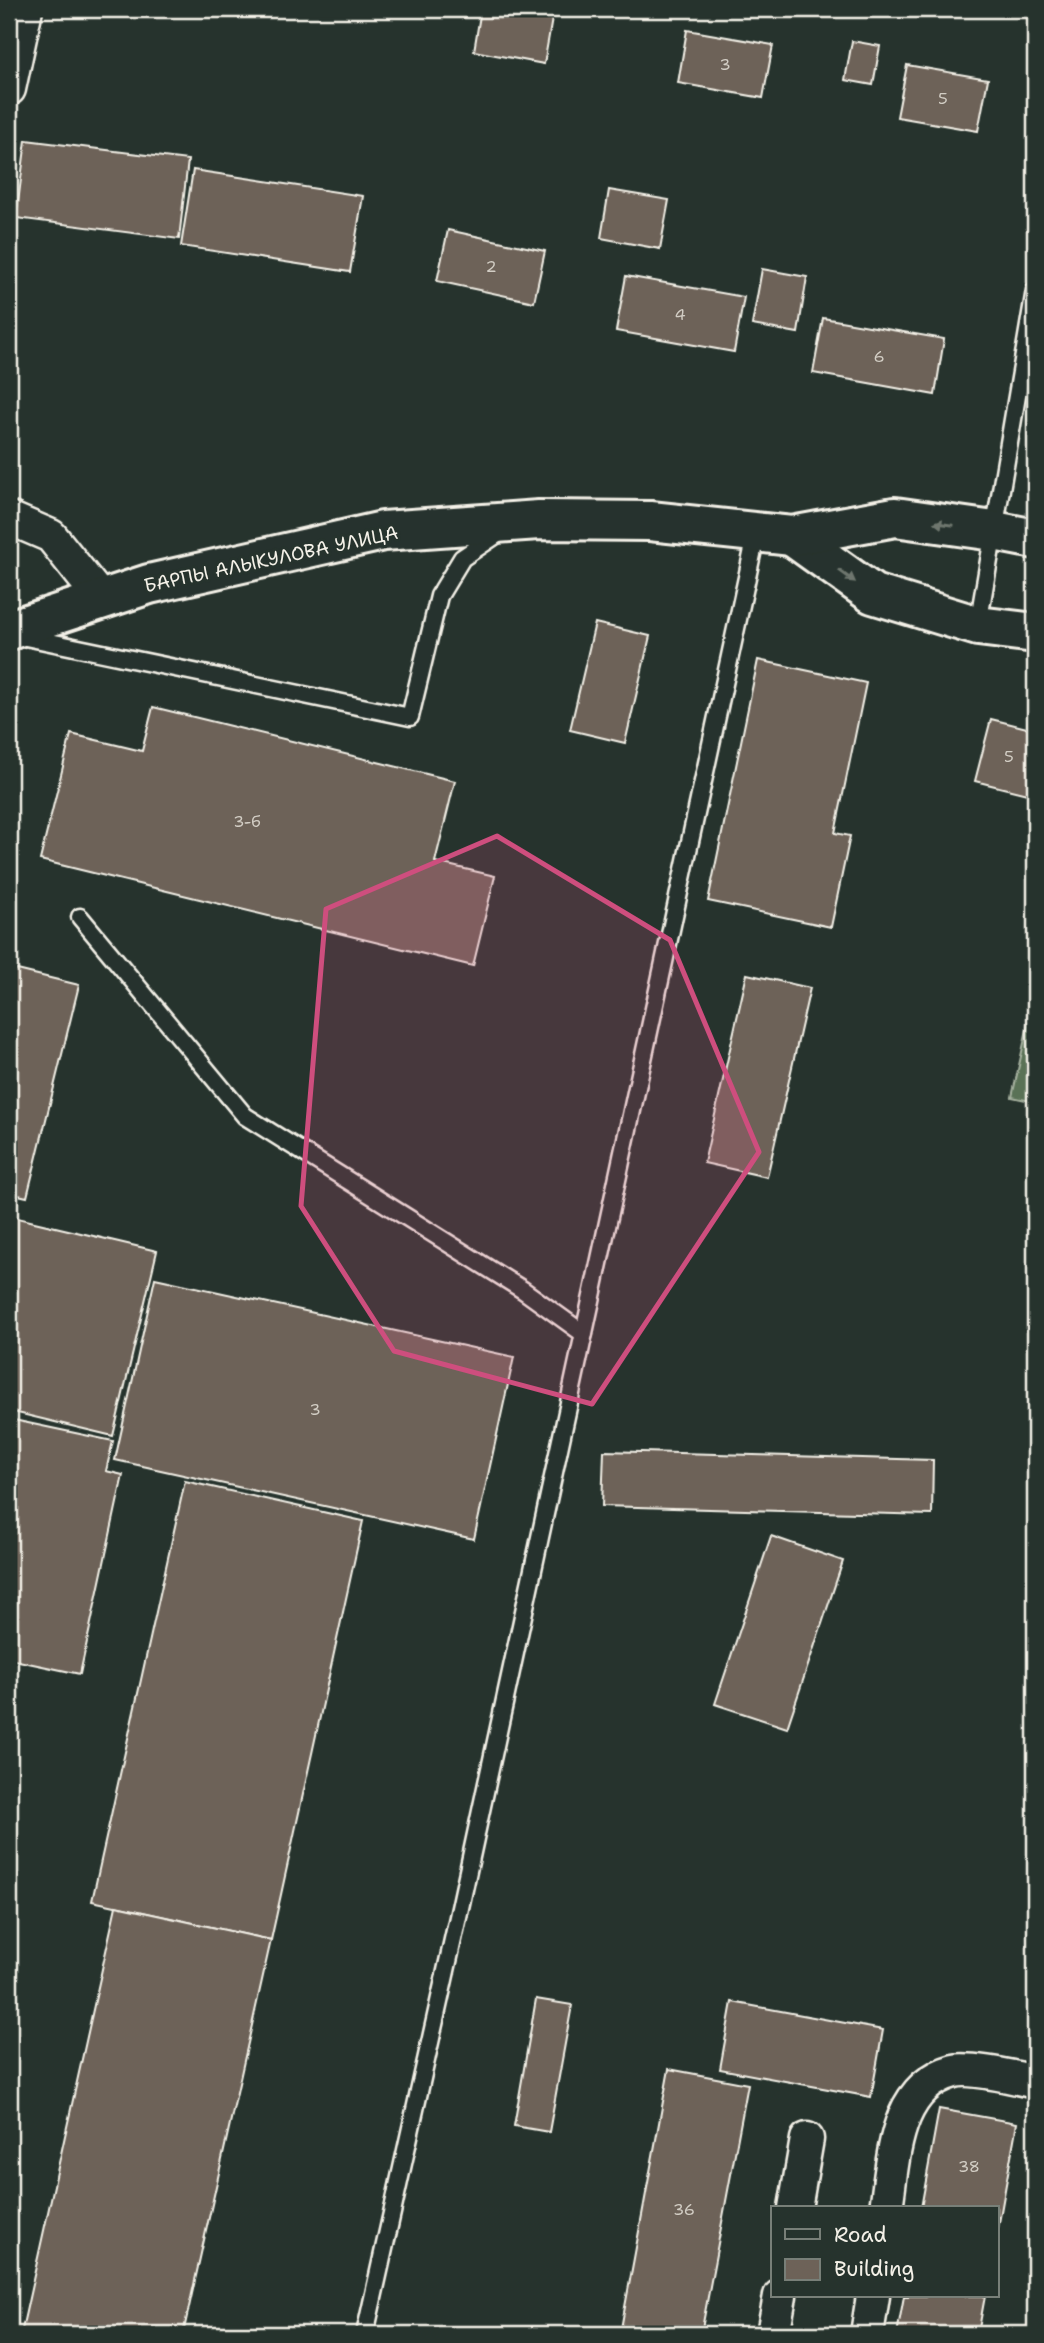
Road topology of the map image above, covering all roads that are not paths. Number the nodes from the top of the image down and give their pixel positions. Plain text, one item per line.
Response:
1 (26, 9) edge
2 (9, 89) edge
3 (1035, 290) edge
4 (9, 518) edge
5 (539, 520) junction
6 (994, 531) junction
7 (774, 534) junction
8 (1035, 539) edge
9 (102, 600) junction
10 (978, 626) junction
11 (9, 632) edge
12 (1035, 633) edge
13 (80, 917) dead end
14 (584, 1334) junction
15 (1035, 2082) edge
16 (807, 2138) dead end
17 (795, 2206) edge
18 (886, 2206) edge
19 (780, 2298) edge
20 (873, 2298) edge
21 (365, 2334) edge
22 (773, 2334) edge
23 (867, 2334) edge

1 - 2 street
3 - 6 lane
4 - 9 street
5 - 7 main road, БАРПЫ АЛЫКУЛОВА УЛИЦА
5 - 9 main road, БАРПЫ АЛЫКУЛОВА УЛИЦА
5 - 11 lane
6 -> 7 main road, БАРПЫ АЛЫКУЛОВА УЛИЦА
6 - 8 main road, БАРПЫ АЛЫКУЛОВА УЛИЦА
6 - 10 lane
7 -> 10 main road
7 - 14 lane
9 - 11 main road, БАРПЫ АЛЫКУЛОВА УЛИЦА
10 - 12 main road
13 - 14 lane
14 - 21 lane
15 - 18 street
16 - 17 street
19 - 22 street
20 - 23 street

